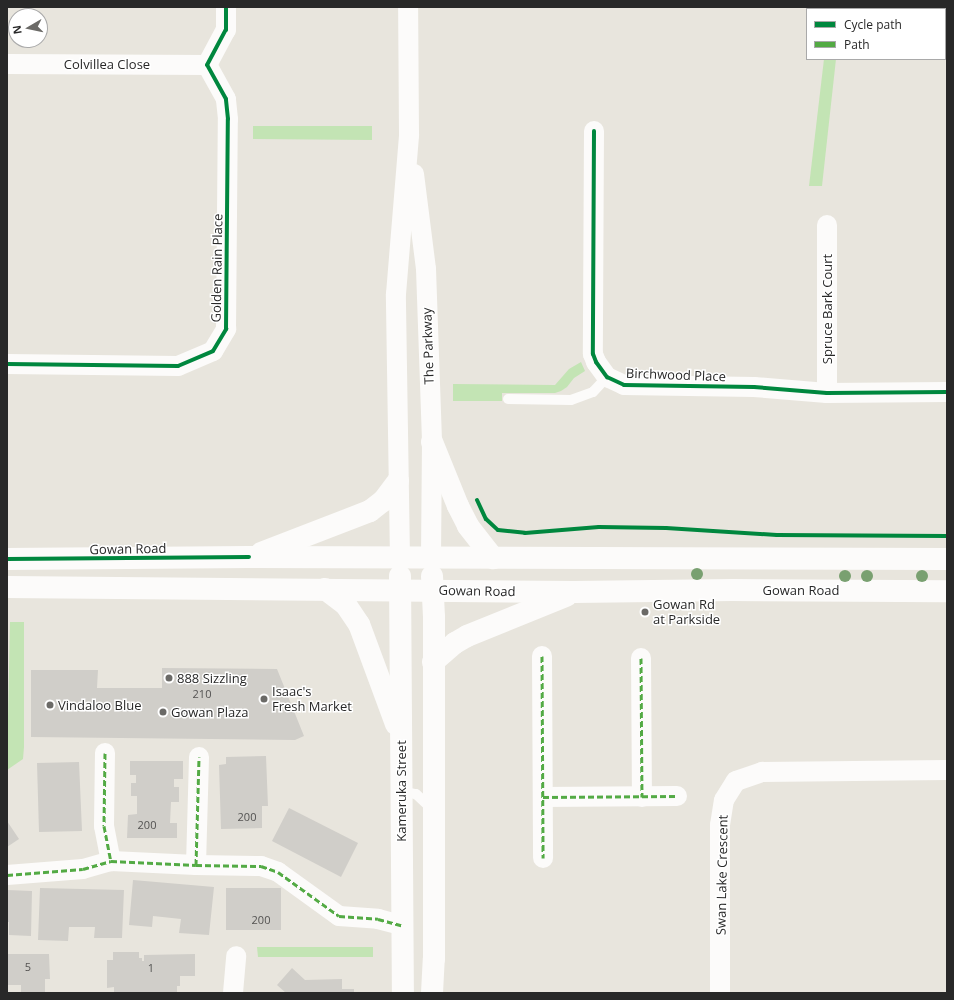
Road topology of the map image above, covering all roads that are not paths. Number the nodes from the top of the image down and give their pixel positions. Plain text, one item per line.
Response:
1 (226, 7) edge
2 (408, 7) edge
3 (7, 64) edge
4 (207, 65) junction
5 (594, 131) dead end
6 (409, 135) junction
7 (827, 225) dead end
8 (7, 364) edge
9 (607, 377) junction
10 (827, 392) junction
11 (947, 392) edge
12 (508, 399) dead end
13 (432, 442) junction
14 (398, 481) junction
15 (249, 558) junction
16 (400, 558) junction
17 (493, 558) junction
18 (7, 559) edge
19 (431, 559) junction
20 (947, 559) edge
21 (7, 587) edge
22 (325, 589) junction
23 (400, 590) junction
24 (433, 590) junction
25 (947, 591) edge
26 (574, 592) junction
27 (542, 656) dead end
28 (641, 658) dead end
29 (433, 662) junction
30 (401, 738) junction
31 (105, 753) dead end
32 (199, 756) dead end
33 (947, 770) edge
34 (400, 791) junction
35 (642, 796) junction
36 (677, 796) dead end
37 (543, 797) junction
38 (433, 811) junction
39 (543, 858) dead end
40 (111, 861) junction
41 (196, 865) junction
42 (7, 875) edge
43 (401, 925) junction
44 (434, 926) junction
45 (236, 956) dead end
46 (234, 993) edge
47 (403, 993) edge
48 (432, 993) edge
49 (720, 993) edge

1 - 4 street
2 - 6 street, The Parkway
3 - 4 street, Colvillea Close
4 - 8 street, Golden Rain Place
5 - 9 street, Birchwood Place
6 - 13 street, The Parkway
6 - 14 street, The Parkway
7 - 10 street, Spruce Bark Court
9 - 10 street, Birchwood Place
9 - 12 lane
10 - 11 street, Birchwood Place
13 - 17 main road
13 - 19 street, The Parkway
14 - 15 main road
14 - 16 street, The Parkway
15 - 16 main road, Gowan Road
15 - 18 main road, Gowan Road
16 - 19 main road, Gowan Road
16 - 23 main road, Kameruka Street
17 - 19 main road, Gowan Road
17 - 20 main road, Gowan Road
19 - 24 main road
21 - 22 main road, Gowan Road
22 - 23 main road, Gowan Road
22 - 30 main road
23 - 24 main road, Gowan Road
23 - 30 main road, Kameruka Street
24 - 26 main road, Gowan Road
24 - 29 main road
25 - 26 main road, Gowan Road
26 - 29 main road
27 - 37 street
28 - 35 street
29 - 38 main road
30 - 34 main road, Kameruka Street
31 - 40 street
32 - 41 street
33 - 49 street, Swan Lake Crescent
34 - 38 lane
34 - 43 main road, Kameruka Street
35 - 36 street
35 - 37 street
37 - 39 street
38 - 44 main road
40 - 41 street
40 - 42 street
41 - 43 street
43 - 44 main road
43 - 47 main road, Kameruka Street
44 - 48 main road
45 - 46 street

